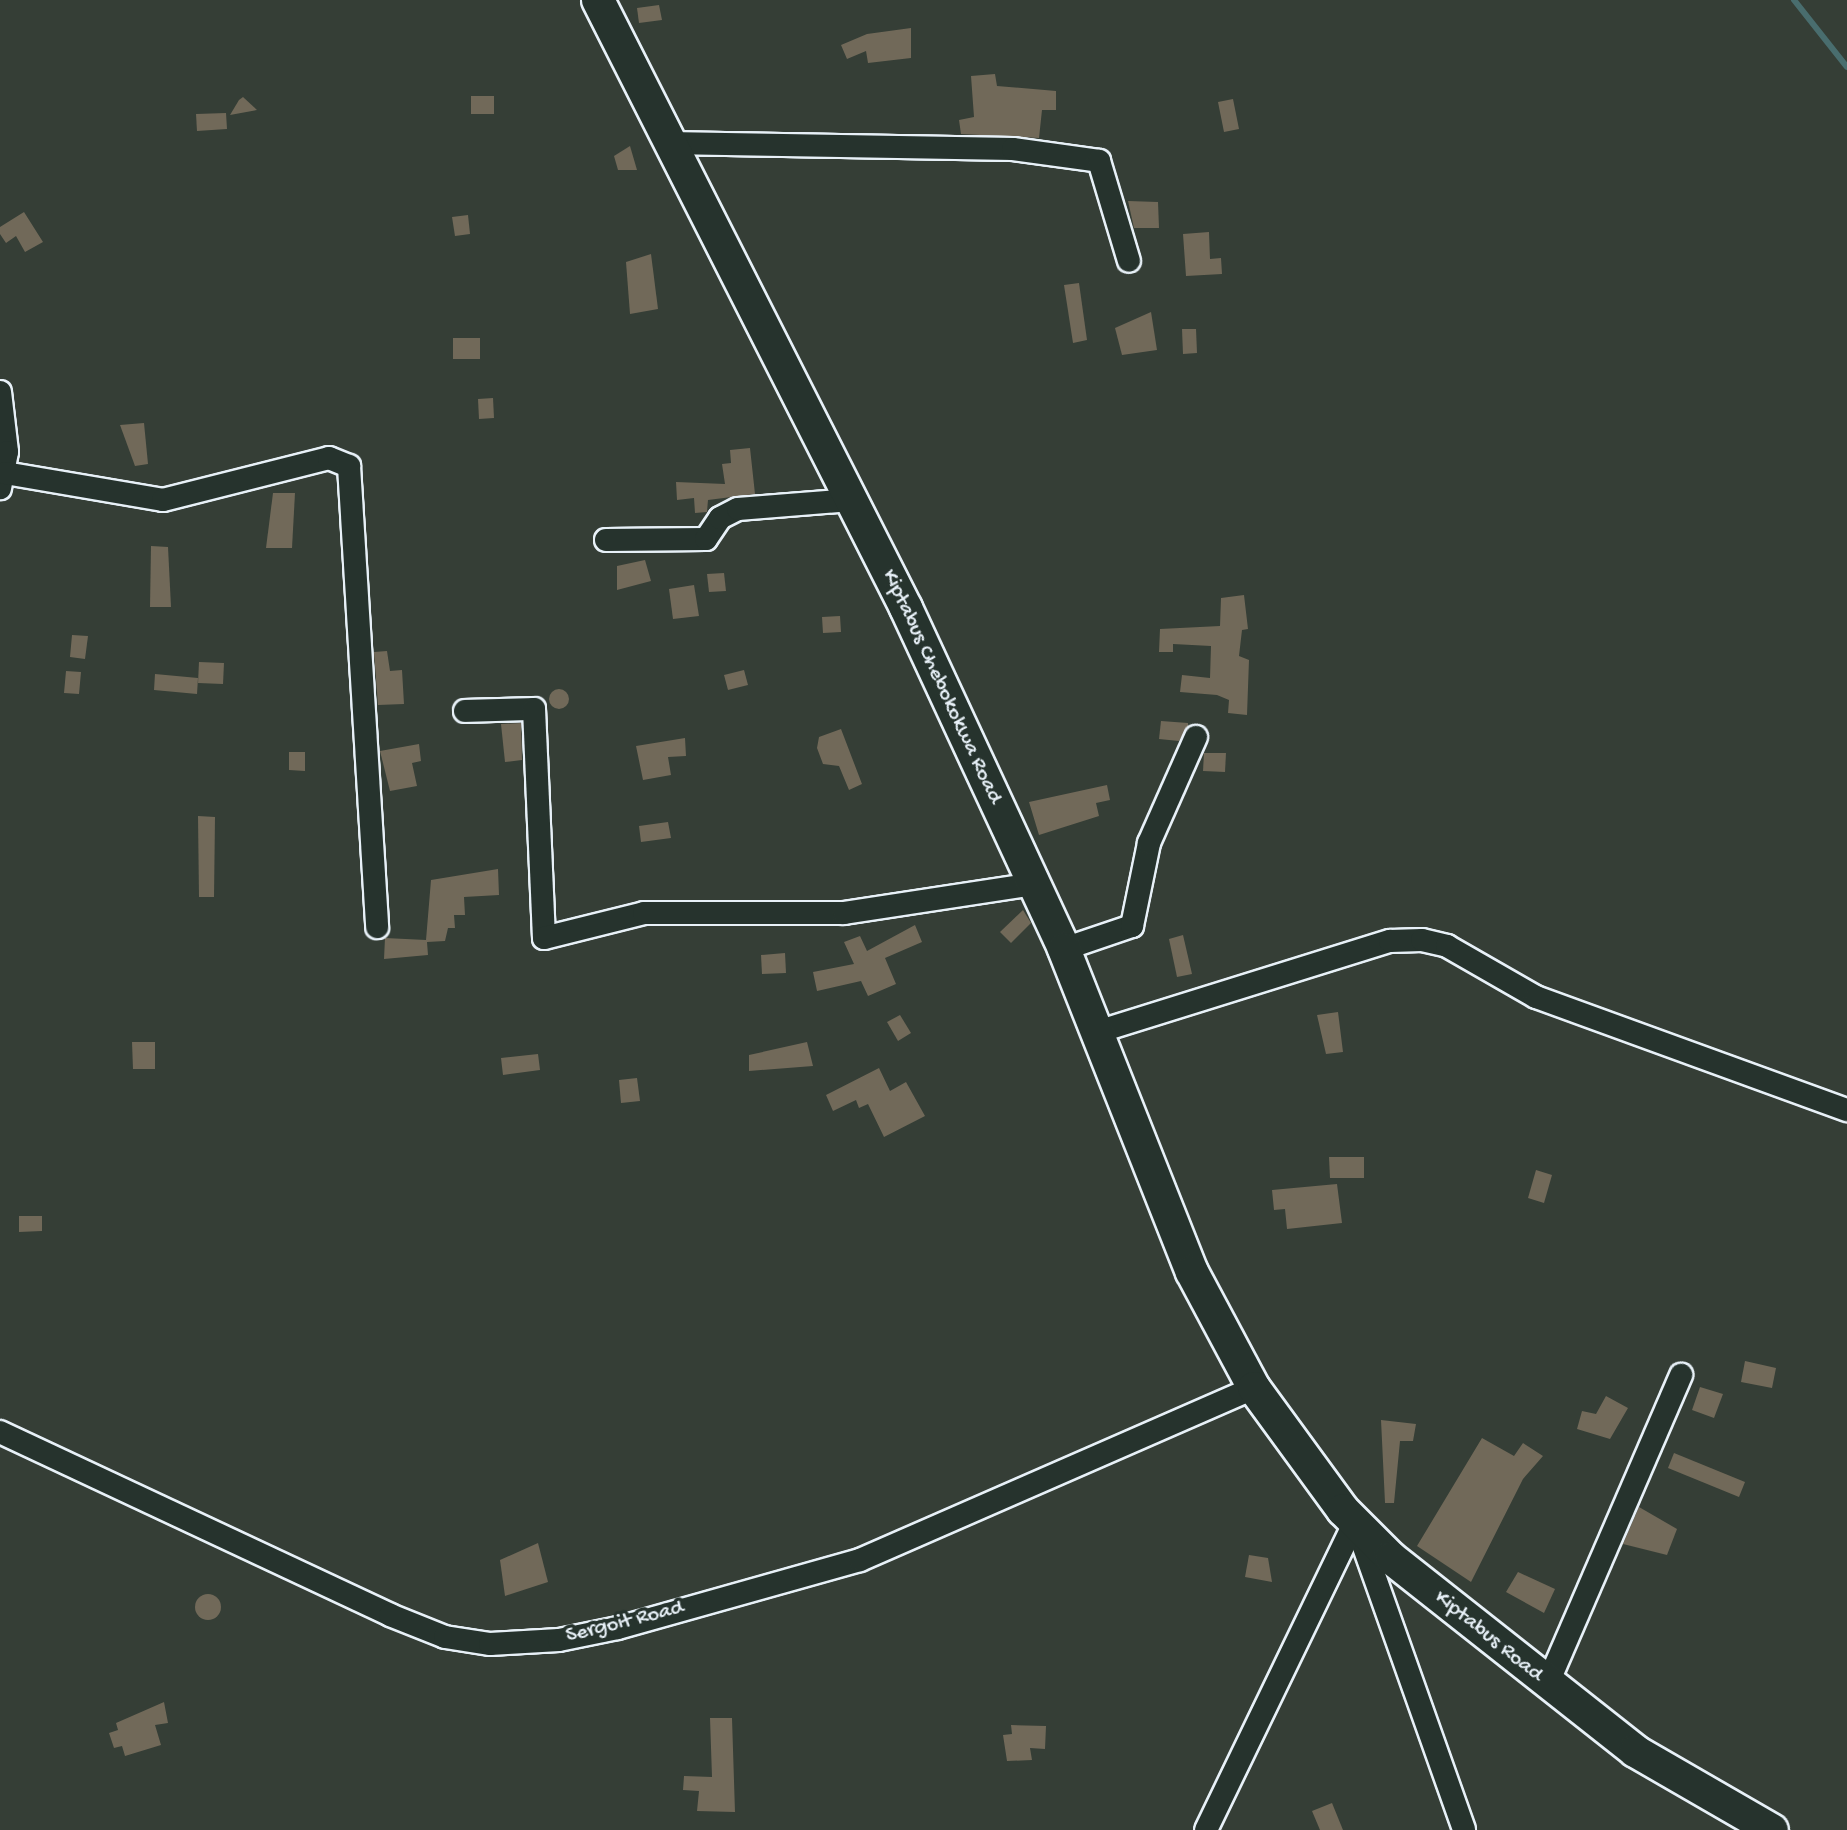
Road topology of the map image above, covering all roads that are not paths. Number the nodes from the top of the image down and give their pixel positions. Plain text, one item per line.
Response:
1 (598, 0) edge
2 (668, 143) junction
3 (1129, 261) dead end
4 (0, 392) edge
5 (2, 480) edge
6 (851, 500) junction
7 (606, 540) dead end
8 (465, 711) dead end
9 (1196, 737) dead end
10 (1034, 884) junction
11 (377, 927) dead end
12 (1064, 949) junction
13 (1094, 1033) junction
14 (1847, 1110) edge
15 (1681, 1375) dead end
16 (1254, 1388) junction
17 (0, 1432) edge
18 (1355, 1522) junction
19 (1547, 1685) junction
20 (1206, 1830) edge
21 (1464, 1830) edge
22 (1772, 1830) edge

1 - 2 street, Kiptabus Chebokokwa Road
2 - 3 street
2 - 6 street, Kiptabus Chebokokwa Road
4 - 5 street
5 - 11 street
6 - 7 street
6 - 10 street, Kiptabus Chebokokwa Road
8 - 10 street
9 - 12 street
10 - 12 street, Kiptabus Chebokokwa Road
12 - 13 street, Kiptabus Chebokokwa Road
13 - 14 street
13 - 16 street, Kiptabus Chebokokwa Road
15 - 19 street
16 - 17 street, Sergoit Road
16 - 18 street, Kiptabus Road
18 - 19 street, Kiptabus Road
18 - 20 street
18 - 21 street
19 - 22 street, Kiptabus Road

